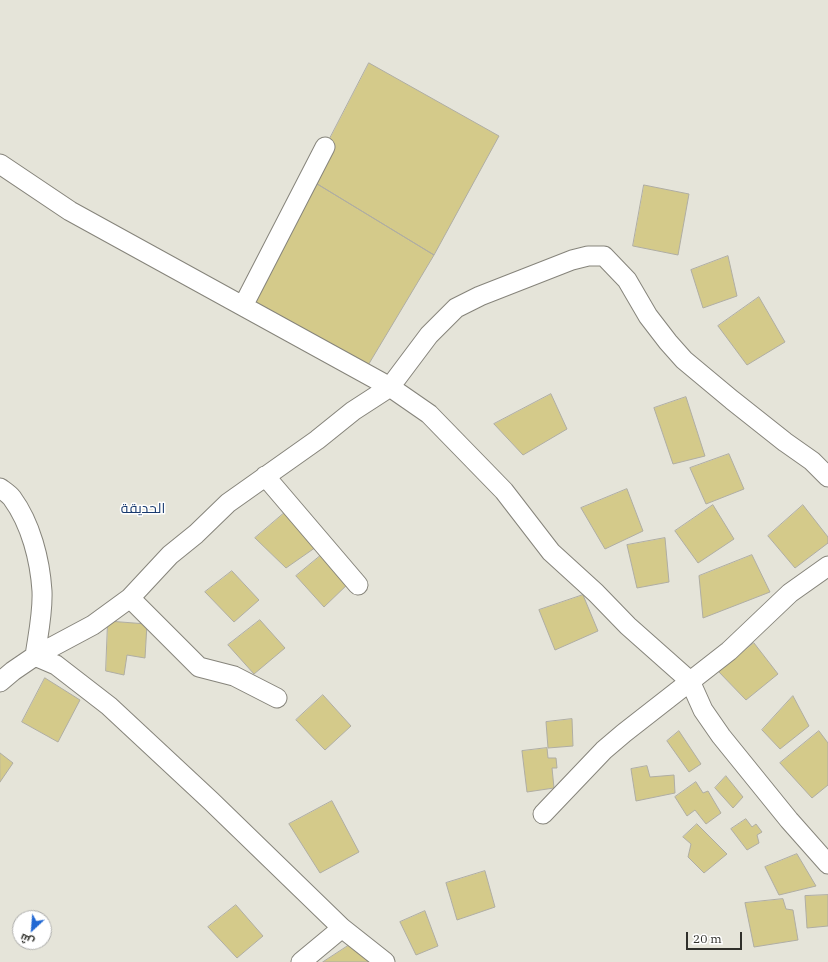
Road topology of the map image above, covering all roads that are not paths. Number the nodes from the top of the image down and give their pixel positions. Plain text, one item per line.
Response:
1 (326, 146) dead end
2 (0, 164) edge
3 (243, 306) junction
4 (390, 387) junction
5 (265, 476) junction
6 (828, 477) edge
7 (0, 488) edge
8 (828, 566) edge
9 (358, 585) dead end
10 (130, 598) junction
11 (35, 656) junction
12 (690, 681) junction
13 (0, 682) edge
14 (277, 698) dead end
15 (543, 814) dead end
16 (828, 864) edge
17 (342, 928) junction
18 (301, 962) edge
19 (385, 962) edge

1 - 3 street
2 - 3 street
3 - 4 street
4 - 5 street
4 - 6 street
4 - 12 street
5 - 9 street
5 - 10 street
7 - 11 street
8 - 12 street
10 - 11 street
10 - 14 street
11 - 13 street
11 - 17 street
12 - 15 street
12 - 16 street
17 - 18 street
17 - 19 street

